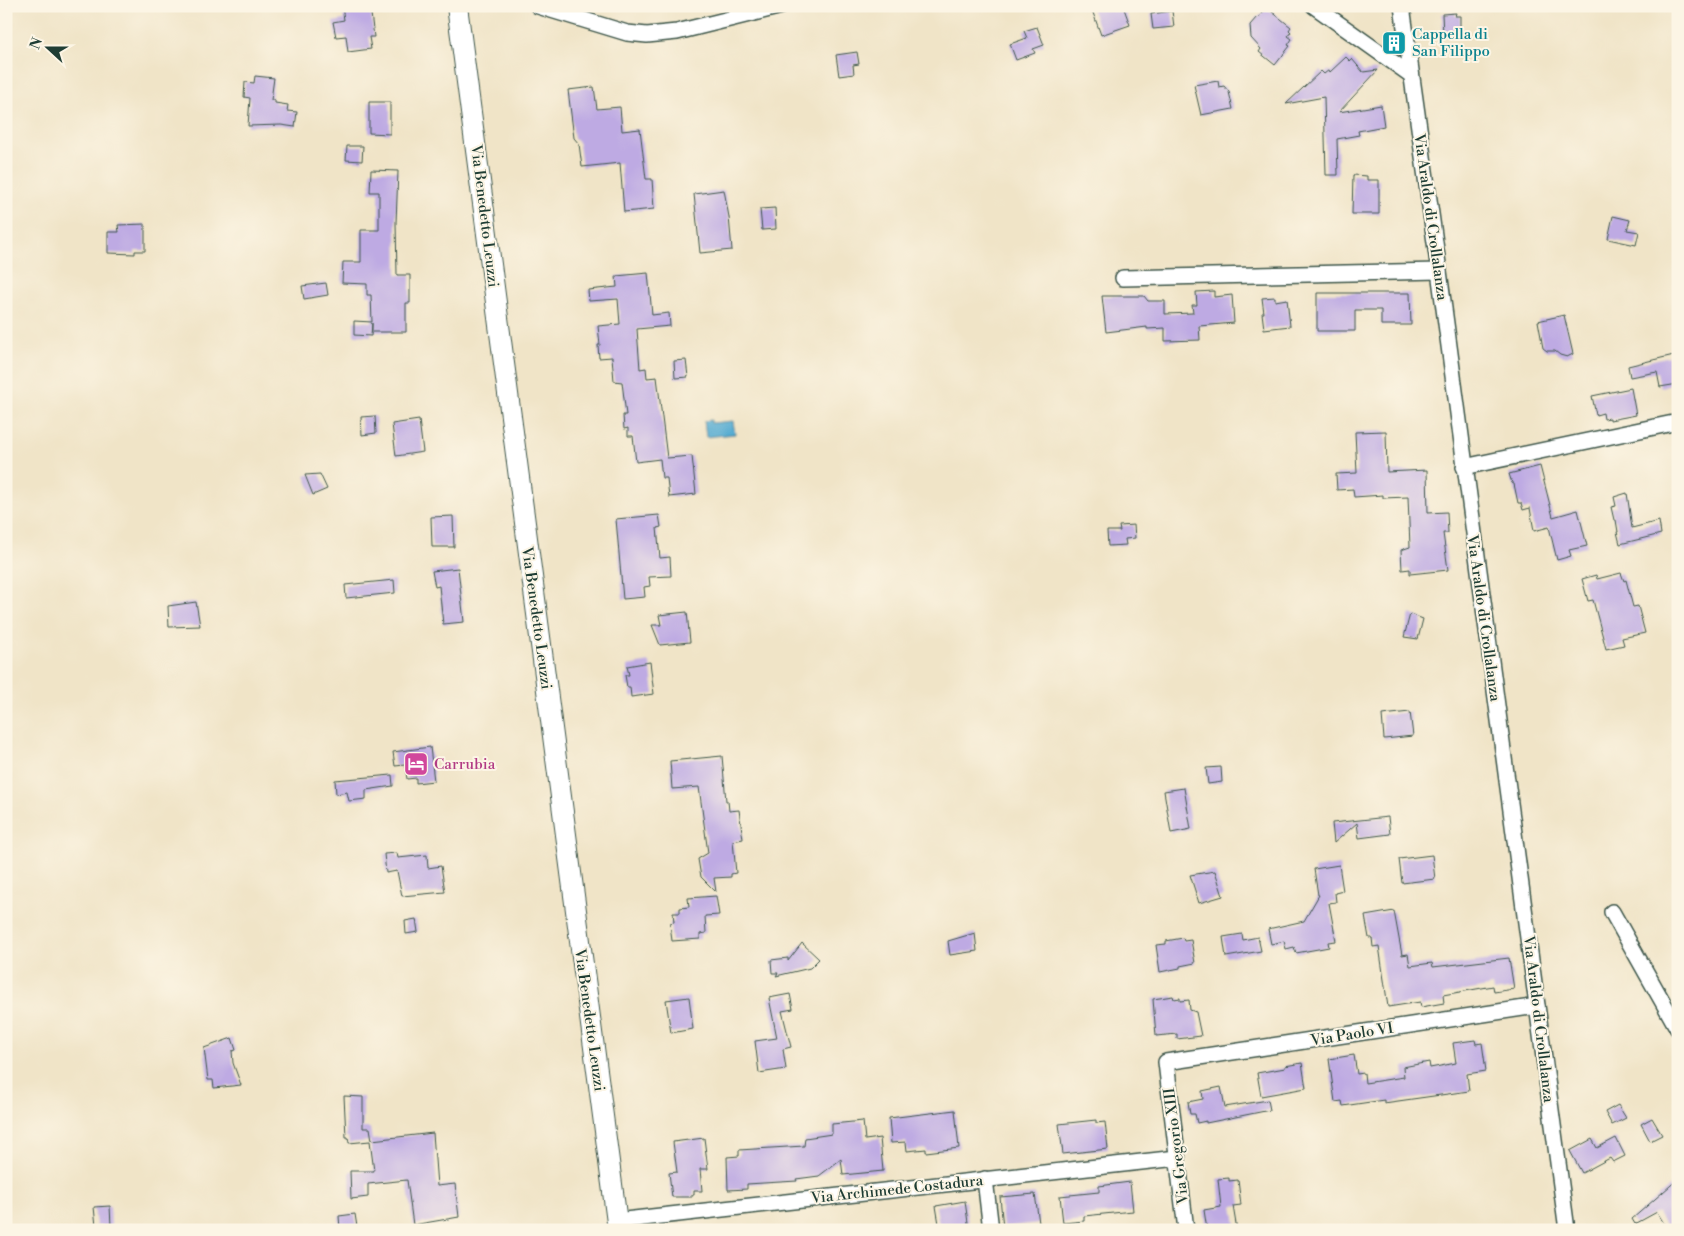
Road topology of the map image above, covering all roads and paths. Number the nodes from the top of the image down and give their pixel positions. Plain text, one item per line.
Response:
1 (457, 6) edge
2 (538, 6) edge
3 (782, 6) edge
4 (1314, 6) edge
5 (1402, 6) edge
6 (1412, 75) junction
7 (1439, 271) junction
8 (1123, 278) dead end
9 (1678, 422) edge
10 (1464, 467) junction
11 (1612, 912) dead end
12 (1537, 1006) junction
13 (1678, 1029) edge
14 (1166, 1062) joint
15 (1177, 1158) junction
16 (985, 1179) junction
17 (617, 1225) edge
18 (991, 1230) edge
19 (1186, 1230) edge
20 (1567, 1230) edge

1 - 17 street, Via Benedetto Leuzzi
2 - 3 street
4 - 6 street
5 - 6 street, Via Araldo di Crollalanza
6 - 7 street, Via Araldo di Crollalanza
7 - 8 street
7 - 10 street, Via Araldo di Crollalanza
9 - 10 street
10 - 12 street, Via Araldo di Crollalanza
11 - 13 street
12 - 14 street, Via Paolo VI
12 - 20 street, Via Araldo di Crollalanza
14 - 15 street, Via Gregorio XIII
15 - 16 street, Via Archimede Costadura
15 - 19 street, Via Gregorio XIII
16 - 17 street, Via Archimede Costadura
16 - 18 street

